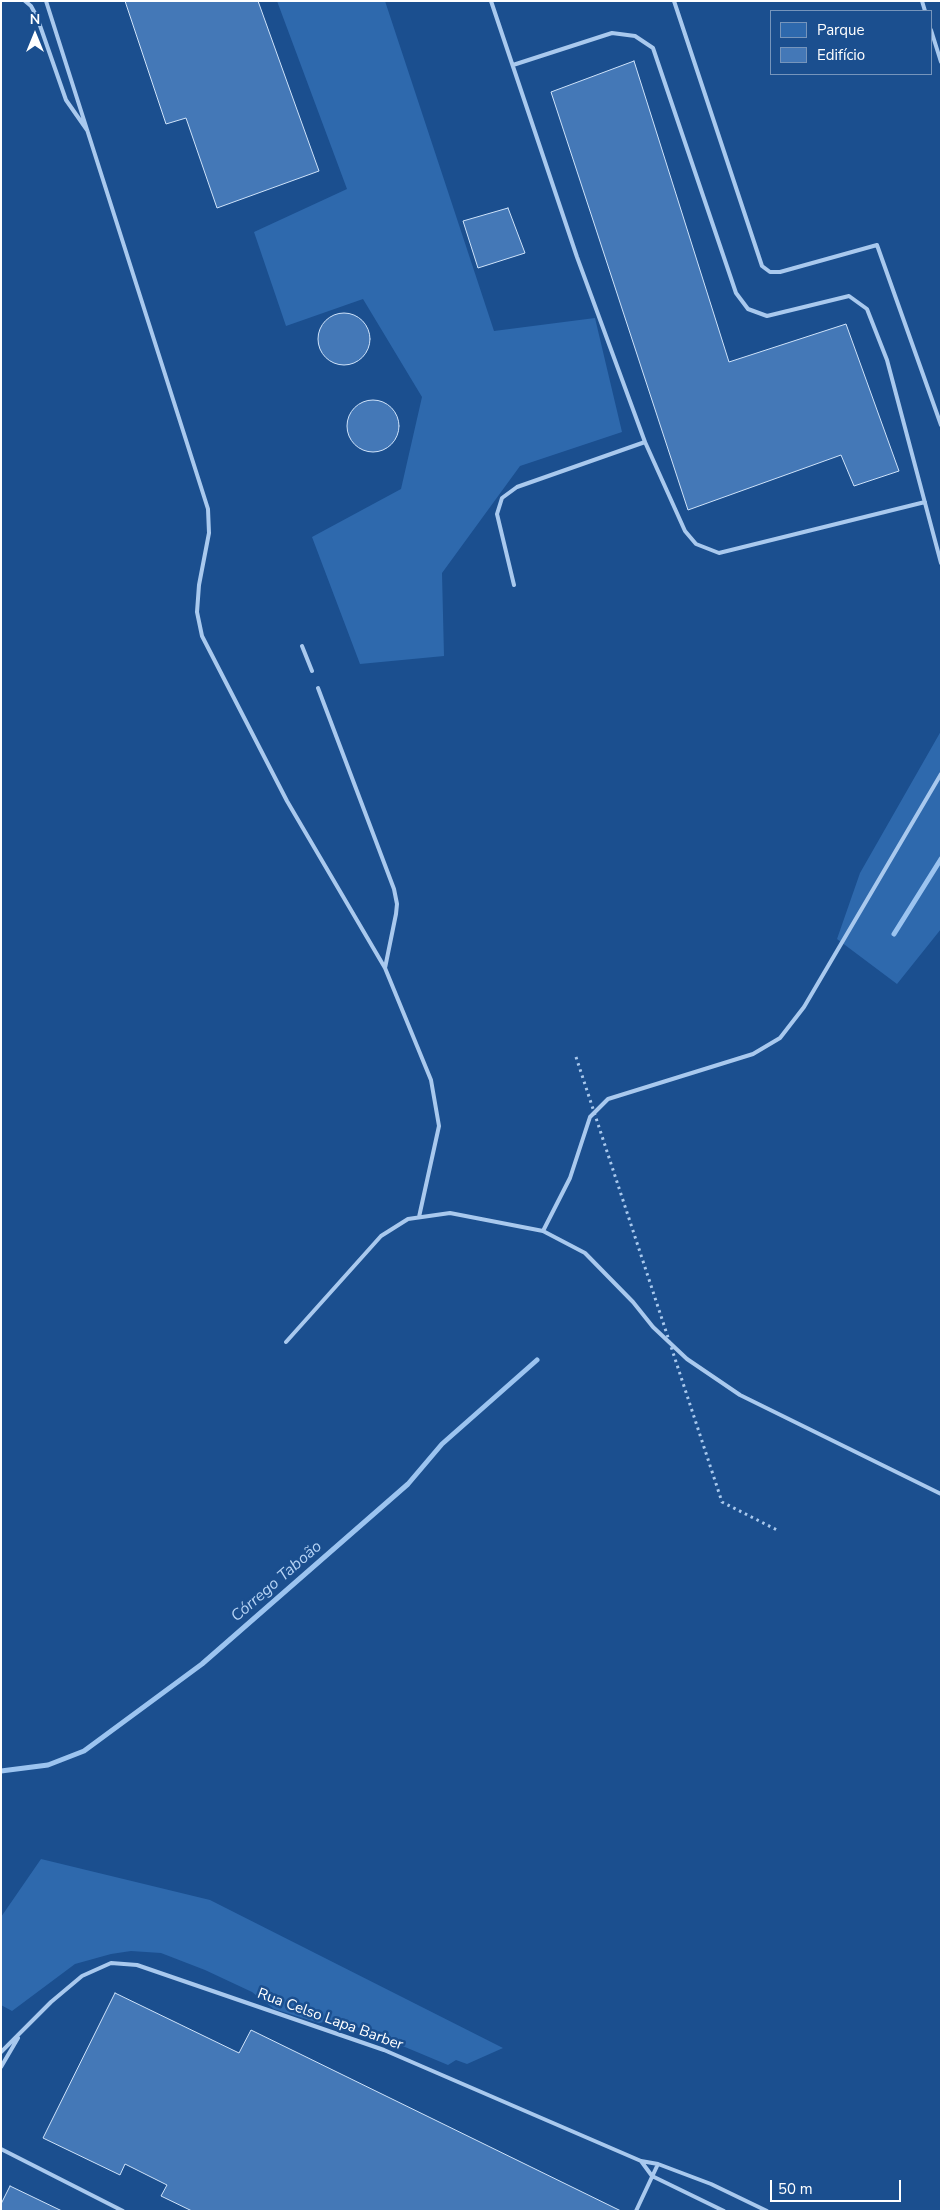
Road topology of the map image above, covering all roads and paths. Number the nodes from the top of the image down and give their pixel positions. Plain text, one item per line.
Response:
1 (25, 1) edge
2 (46, 1) edge
3 (491, 1) edge
4 (674, 1) edge
5 (932, 33) edge
6 (941, 62) edge
7 (513, 66) junction
8 (90, 135) junction
9 (941, 426) edge
10 (645, 442) junction
11 (925, 502) junction
12 (941, 563) edge
13 (514, 585) dead end
14 (302, 646) dead end
15 (312, 671) dead end
16 (318, 688) dead end
17 (941, 774) edge
18 (385, 968) junction
19 (576, 1057) dead end
20 (419, 1217) junction
21 (543, 1231) junction
22 (286, 1342) dead end
23 (941, 1494) edge
24 (779, 1531) dead end
25 (21, 2032) junction
26 (1, 2052) edge
27 (1, 2067) edge
28 (1, 2149) edge
29 (641, 2161) junction
30 (658, 2164) junction
31 (652, 2176) junction
32 (123, 2211) edge
33 (636, 2211) edge
34 (724, 2211) edge
35 (767, 2211) edge

1 - 8 lane
2 - 8 lane
3 - 7 lane
4 - 9 lane
5 - 6 lane
7 - 10 lane
7 - 11 lane
8 - 18 lane
10 - 11 lane
10 - 13 lane
11 - 12 lane
14 - 15 lane
16 - 18 lane
17 - 21 lane
18 - 20 lane
19 - 24 path, bridge
20 - 21 lane
20 - 22 lane
21 - 23 lane
25 - 26 lane, Rua Celso Lapa Barber
25 - 27 lane, Rua Celso Lapa Barber
25 - 29 lane, Rua Celso Lapa Barber
28 - 32 lane
29 - 30 lane, Rua Celso Lapa Barber
29 - 31 lane
30 - 31 lane
30 - 35 lane, Rua Celso Lapa Barber
31 - 33 lane
31 - 34 lane

